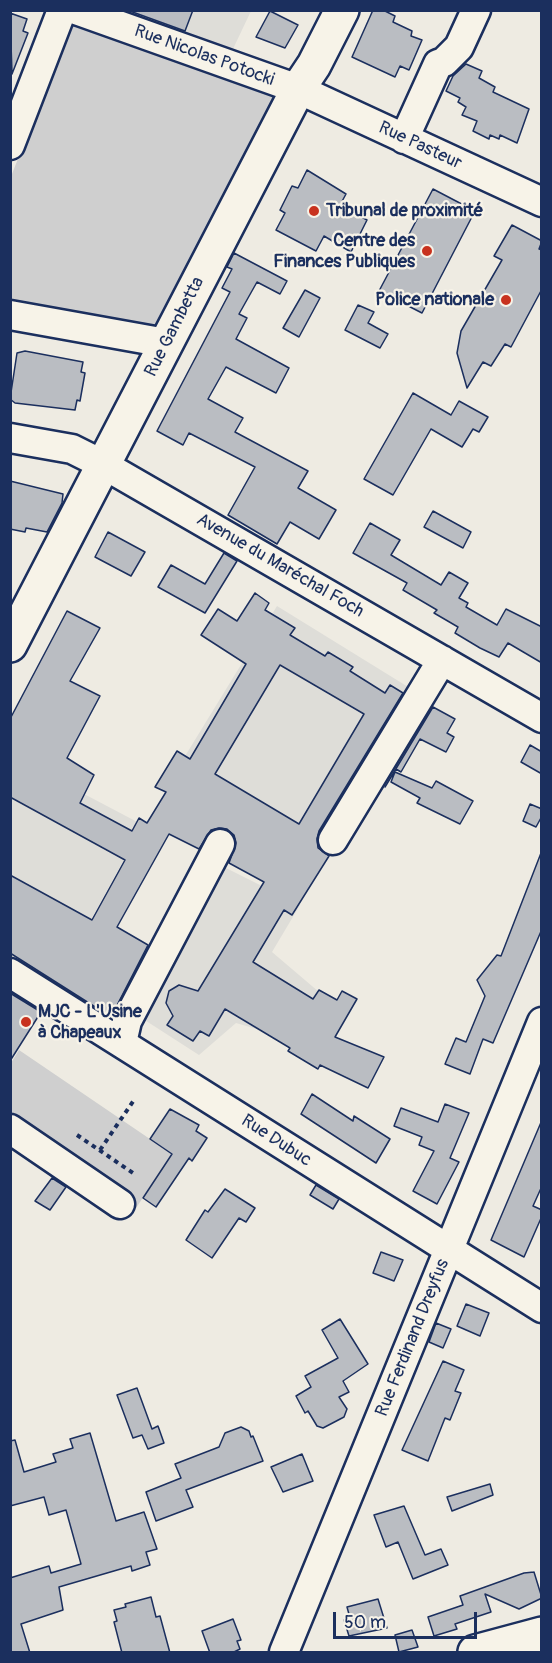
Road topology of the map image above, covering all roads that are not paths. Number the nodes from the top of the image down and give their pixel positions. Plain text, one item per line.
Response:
1 (62, 10) edge
2 (76, 10) edge
3 (342, 10) edge
4 (462, 10) edge
5 (476, 10) edge
6 (438, 63) junction
7 (298, 89) junction
8 (404, 139) junction
9 (10, 145) edge
10 (542, 202) edge
11 (10, 315) edge
12 (166, 343) junction
13 (10, 438) edge
14 (104, 465) junction
15 (10, 645) edge
16 (442, 660) junction
17 (542, 718) edge
18 (333, 840) dead end
19 (220, 844) dead end
20 (10, 972) edge
21 (542, 1022) edge
22 (122, 1043) junction
23 (10, 1129) edge
24 (120, 1204) dead end
25 (449, 1249) junction
26 (542, 1308) edge
27 (542, 1634) edge
28 (284, 1653) edge
29 (475, 1653) edge

1 - 9 street
2 - 7 street, Rue Nicolas Potocki
3 - 7 main road, Rue Gambetta
4 - 6 street
5 - 6 street
6 - 8 street
7 - 8 street, Rue Pasteur
7 - 12 main road, Rue Gambetta
8 - 10 street, Rue Pasteur
11 - 12 street
12 - 14 main road, Rue Gambetta
13 - 14 street, Avenue du Maréchal Foch
14 - 15 main road, Rue Gambetta
14 - 16 street, Avenue du Maréchal Foch
16 - 17 street, Avenue du Maréchal Foch
16 - 18 street
19 - 22 street
20 - 22 street, Rue Dubuc
21 - 25 street, Rue Ferdinand Dreyfus
22 - 25 street, Rue Dubuc
23 - 24 street
25 - 26 street, Rue Dubuc
25 - 28 street, Rue Ferdinand Dreyfus
27 - 29 main road

